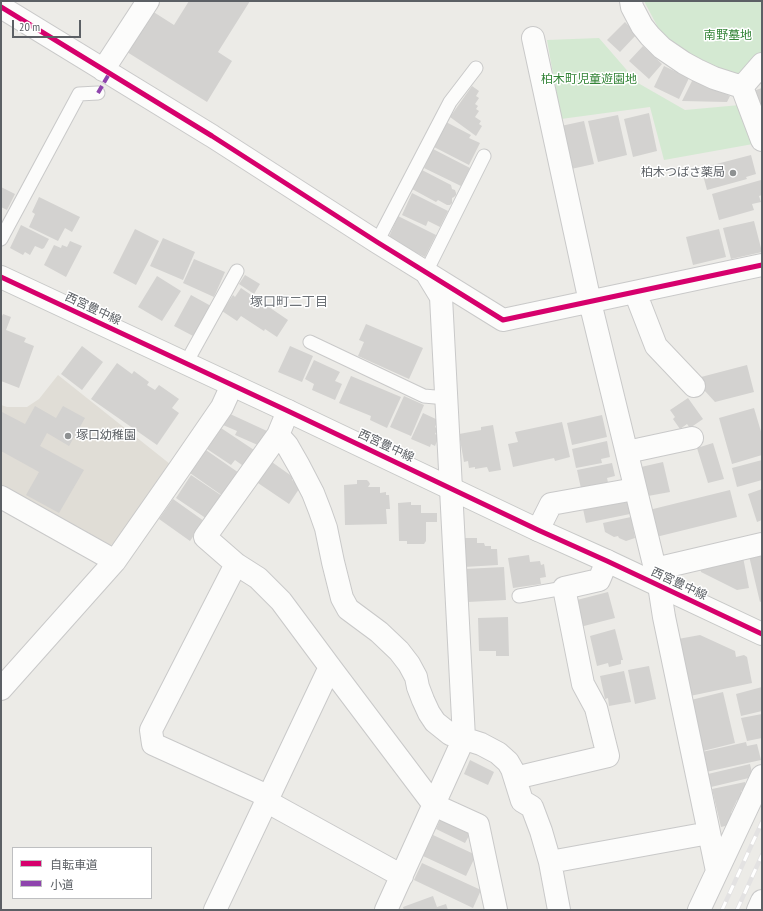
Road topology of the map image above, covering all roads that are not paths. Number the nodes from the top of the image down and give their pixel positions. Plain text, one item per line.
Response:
1 (148, 1) edge
2 (631, 1) edge
3 (3, 15) edge
4 (533, 38) dead end
5 (762, 64) edge
6 (476, 68) dead end
7 (103, 70) junction
8 (742, 87) junction
9 (98, 93) dead end
10 (762, 140) edge
11 (484, 156) dead end
12 (1, 239) edge
13 (377, 242) junction
14 (762, 265) edge
15 (237, 271) dead end
16 (426, 272) junction
17 (1, 277) edge
18 (635, 292) junction
19 (590, 302) junction
20 (310, 342) dead end
21 (186, 363) junction
22 (232, 385) junction
23 (694, 386) dead end
24 (446, 398) junction
25 (288, 411) junction
26 (278, 435) junction
27 (692, 438) dead end
28 (627, 452) junction
29 (451, 488) junction
30 (635, 488) junction
31 (1, 497) edge
32 (538, 530) junction
33 (762, 544) edge
34 (115, 561) junction
35 (607, 561) junction
36 (236, 564) junction
37 (657, 577) junction
38 (564, 588) junction
39 (519, 596) dead end
40 (762, 634) edge
41 (330, 667) junction
42 (1, 689) edge
43 (464, 738) junction
44 (762, 776) edge
45 (515, 778) junction
46 (266, 801) junction
47 (434, 805) junction
48 (709, 833) junction
49 (550, 862) junction
50 (717, 870) junction
51 (402, 876) junction
52 (762, 901) edge
53 (217, 910) edge
54 (386, 910) edge
55 (496, 910) edge
56 (559, 910) edge
57 (699, 910) edge
58 (758, 910) edge

1 - 7 street
2 - 8 street
3 - 7 street
4 - 19 street
5 - 8 street
6 - 13 lane
7 - 13 street
8 - 10 street
9 - 12 lane
11 - 16 lane
13 - 16 street
14 - 18 street
15 - 21 lane
16 - 19 street
16 - 24 street
17 - 21 street, 西宮豊中線
18 - 19 street
18 - 23 street
19 - 28 street
20 - 24 lane
21 - 22 street, 西宮豊中線
22 - 25 street, 西宮豊中線
22 - 34 street
24 - 29 street
25 - 26 street
25 - 29 street, 西宮豊中線
26 - 36 street
26 - 43 street
27 - 28 street
28 - 30 street
29 - 32 street, 西宮豊中線
29 - 43 street
30 - 32 street
30 - 37 street
31 - 34 street
32 - 35 street, 西宮豊中線
33 - 37 street
34 - 42 street
35 - 37 street, 西宮豊中線
35 - 38 street
36 - 41 street
36 - 46 street
37 - 40 street, 西宮豊中線
37 - 48 street
38 - 39 lane
38 - 45 street
41 - 46 street
41 - 47 street
43 - 45 street
43 - 47 street
44 - 50 street
45 - 49 street
46 - 51 street
46 - 53 street
47 - 51 street
47 - 55 street
48 - 49 street
48 - 50 street
49 - 56 street
50 - 57 street
51 - 54 street
52 - 58 street

